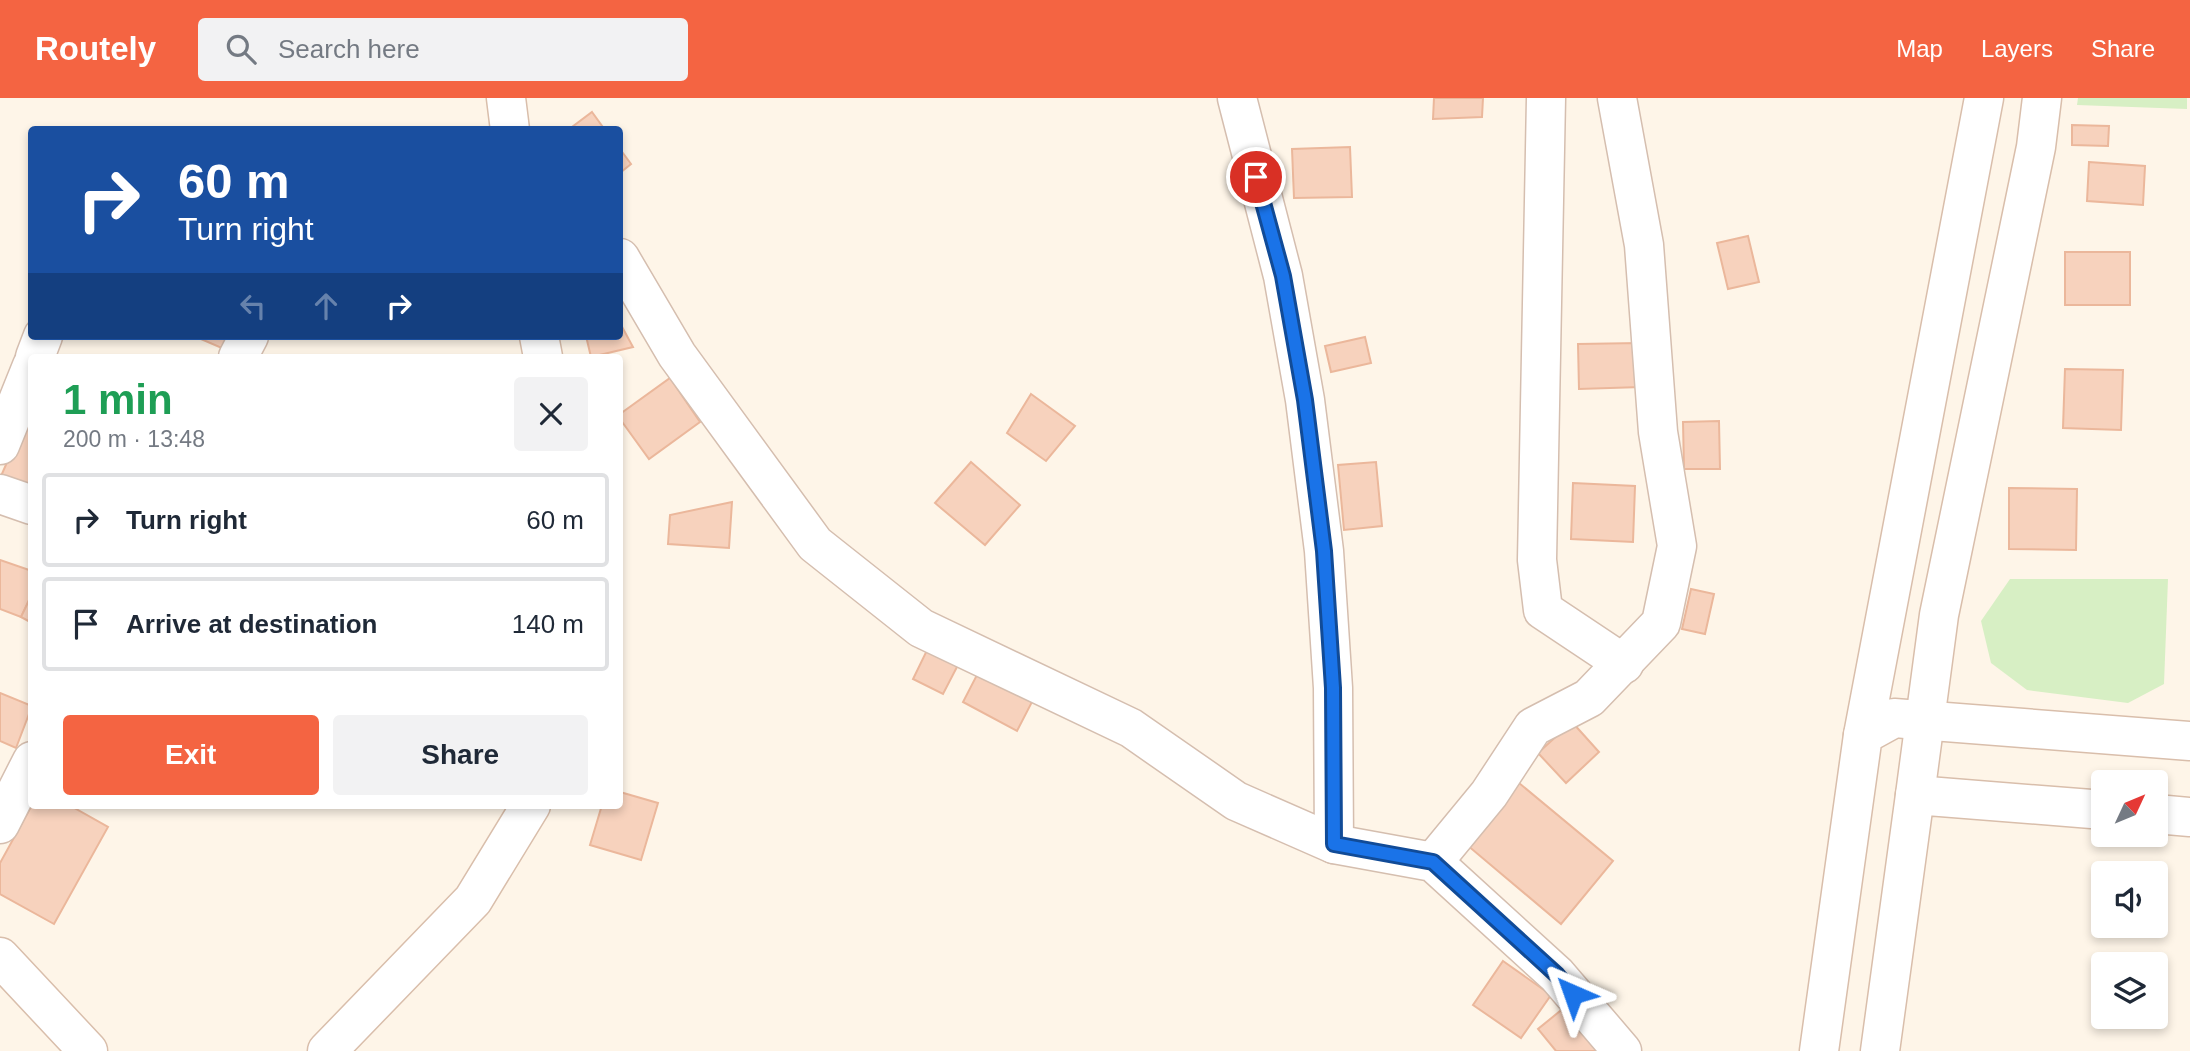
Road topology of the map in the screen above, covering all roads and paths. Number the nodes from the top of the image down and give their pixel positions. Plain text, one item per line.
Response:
1 (506, 98) edge
2 (1237, 98) edge
3 (1546, 98) edge
4 (1617, 98) edge
5 (1984, 98) edge
6 (2042, 98) edge
7 (510, 126) edge
8 (623, 263) edge
9 (28, 376) edge
10 (0, 445) edge
11 (0, 494) edge
12 (28, 504) edge
13 (1624, 664) junction
14 (1925, 719) junction
15 (1863, 734) junction
16 (2190, 741) edge
17 (28, 769) edge
18 (1914, 795) junction
19 (529, 809) edge
20 (2091, 809) edge
21 (2168, 815) edge
22 (2190, 817) edge
23 (0, 824) edge
24 (1334, 844) junction
25 (1433, 862) junction
26 (0, 957) edge
27 (88, 1051) edge
28 (327, 1051) edge
29 (1622, 1051) edge
30 (1819, 1051) edge
31 (1880, 1051) edge

1 - 7 street
2 - 24 street
3 - 13 street
4 - 13 street
5 - 15 street
6 - 14 street
8 - 24 street
9 - 10 street
11 - 12 street
13 - 25 street
14 - 15 street
14 - 16 street
14 - 18 street
15 - 30 street
17 - 23 street
18 - 20 street
18 - 31 street
19 - 28 street
21 - 22 street
24 - 25 street
25 - 29 street
26 - 27 street

